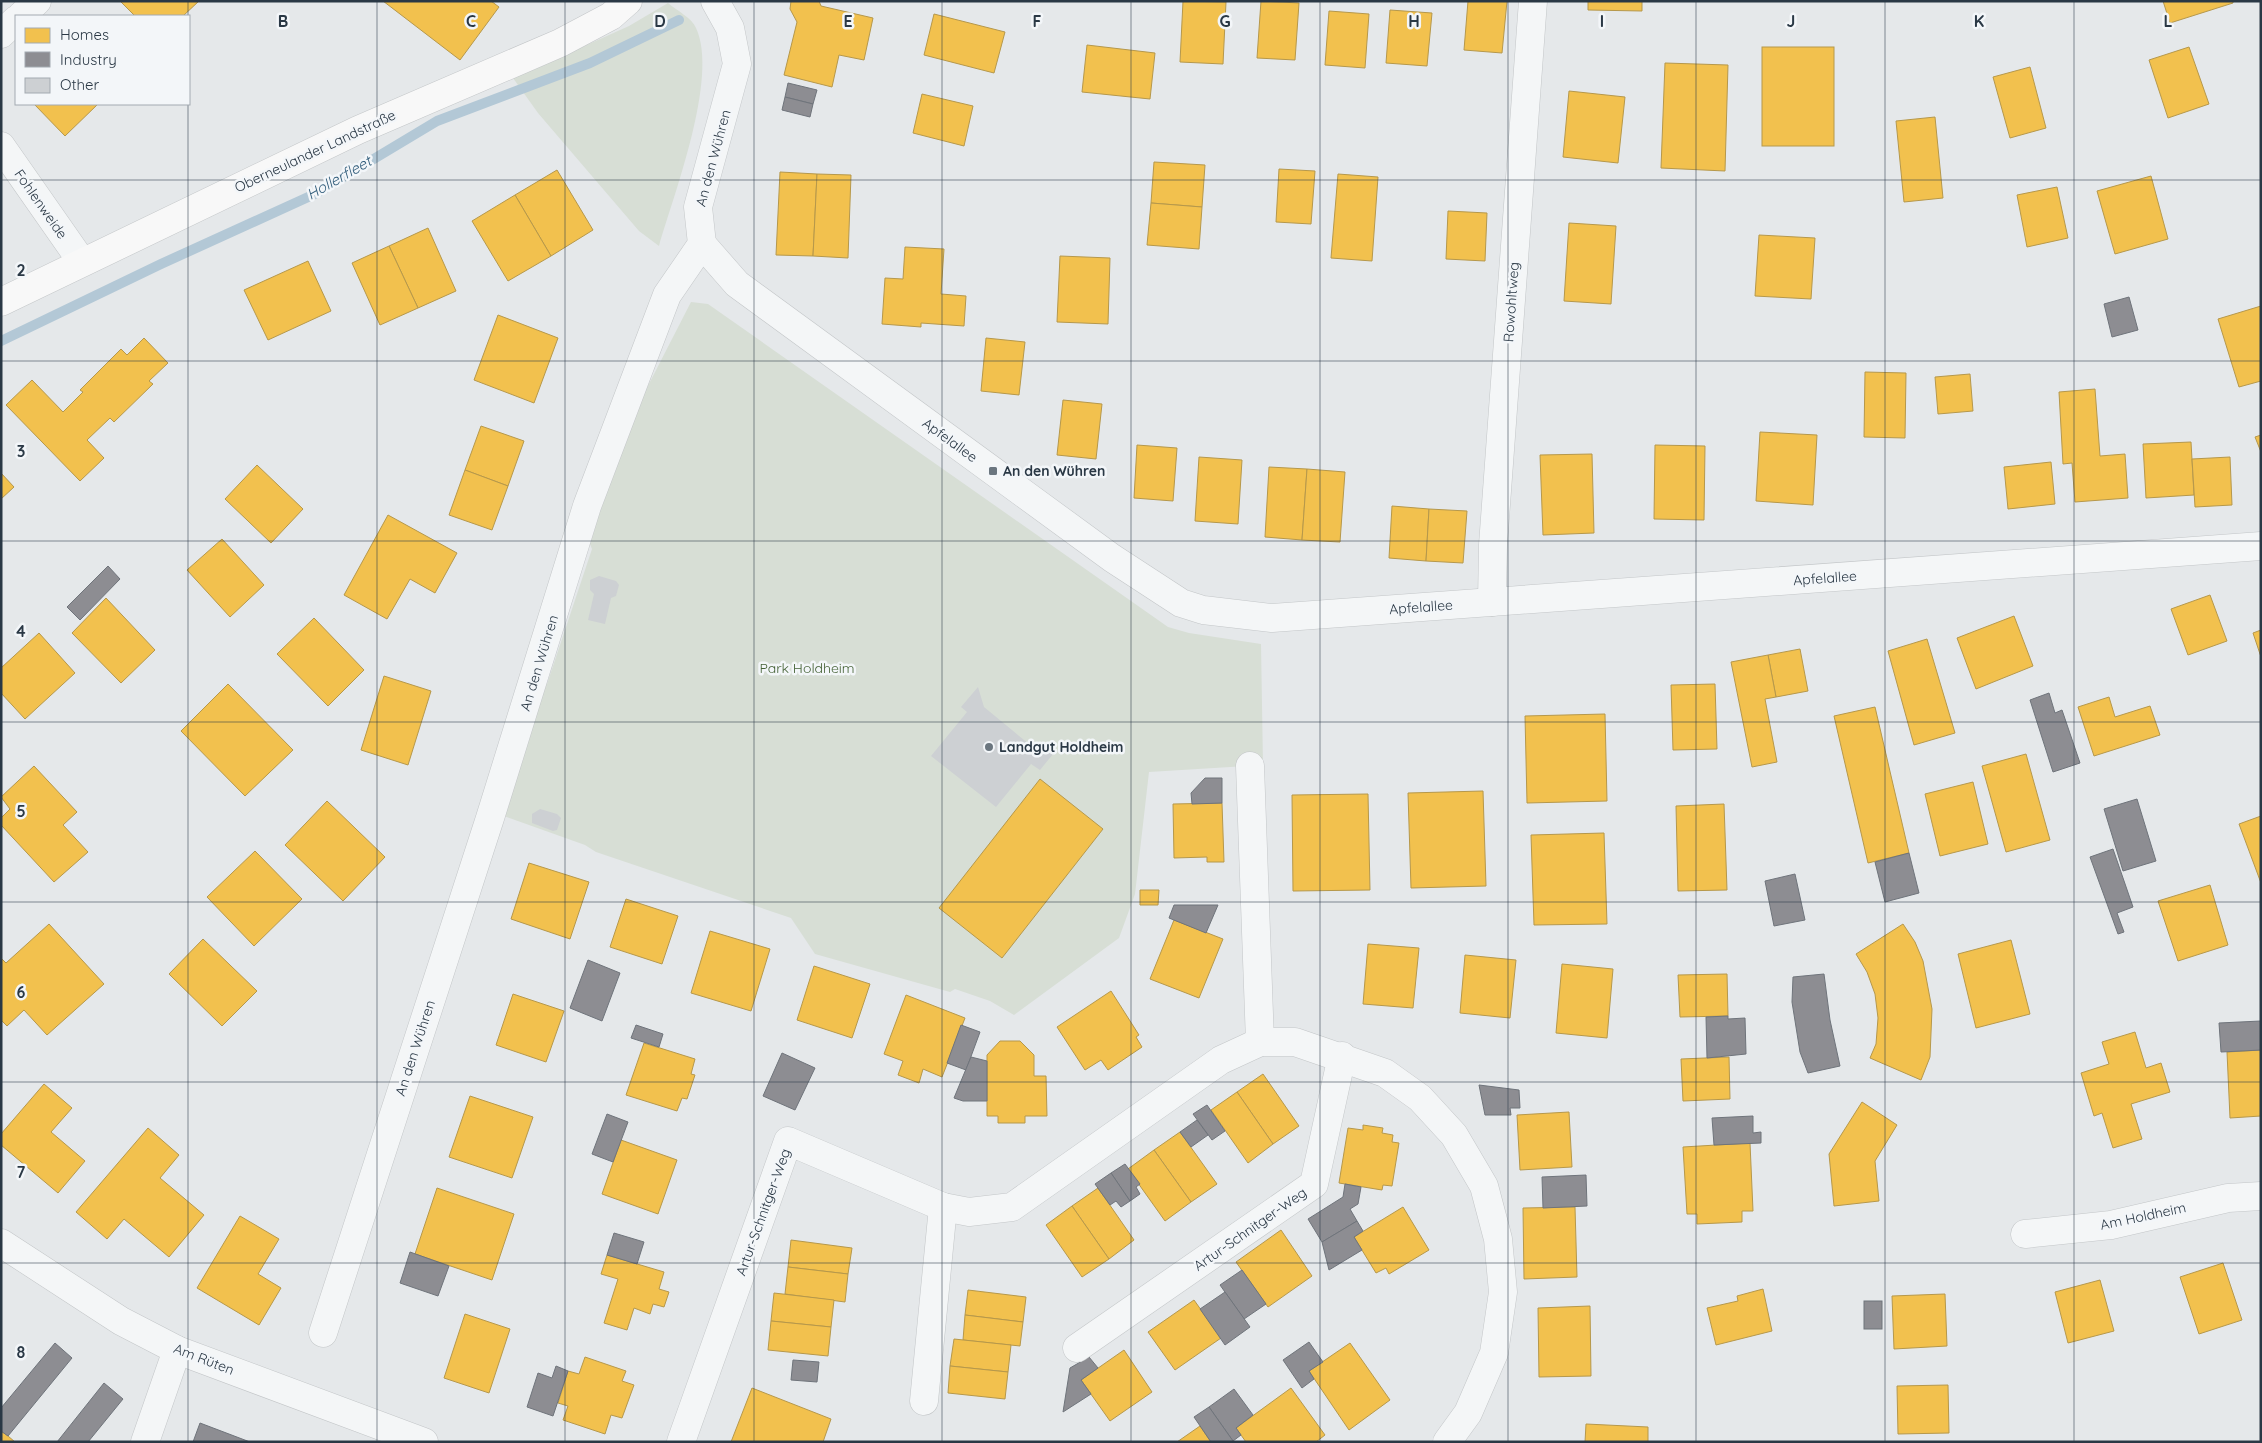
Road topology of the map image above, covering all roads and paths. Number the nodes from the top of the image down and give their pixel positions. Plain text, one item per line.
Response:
1 (37, 1) edge
2 (628, 1) edge
3 (715, 1) edge
4 (1533, 1) edge
5 (22, 15) edge
6 (15, 21) edge
7 (1, 34) edge
8 (1, 146) edge
9 (702, 244) junction
10 (82, 262) junction
11 (1, 302) edge
12 (2261, 546) edge
13 (1492, 602) junction
14 (1250, 766) dead end
15 (1260, 1042) junction
16 (1342, 1056) junction
17 (2261, 1196) edge
18 (943, 1207) junction
19 (2025, 1234) dead end
20 (1, 1243) edge
21 (323, 1333) dead end
22 (1077, 1348) dead end
23 (177, 1350) junction
24 (924, 1401) dead end
25 (145, 1442) edge
26 (424, 1442) edge
27 (682, 1442) edge
28 (1446, 1442) edge

1 - 5 street
2 - 10 street, Oberneulander Landstraße
3 - 9 street, An den Wühren
4 - 13 street, Rowohltweg
6 - 7 street
8 - 10 street, Fohlenweide
9 - 13 street, Apfelallee
9 - 21 street, An den Wühren
10 - 11 street, Oberneulander Landstraße
12 - 13 street, Apfelallee
14 - 15 street
15 - 16 street, Artur-Schnitger-Weg
15 - 18 street, Artur-Schnitger-Weg
16 - 22 street, Artur-Schnitger-Weg
16 - 28 street, Artur-Schnitger-Weg
17 - 19 street, Am Holdheim
18 - 24 street
18 - 27 street, Artur-Schnitger-Weg
20 - 23 street, Am Rüten
23 - 25 street
23 - 26 street, Am Rüten

